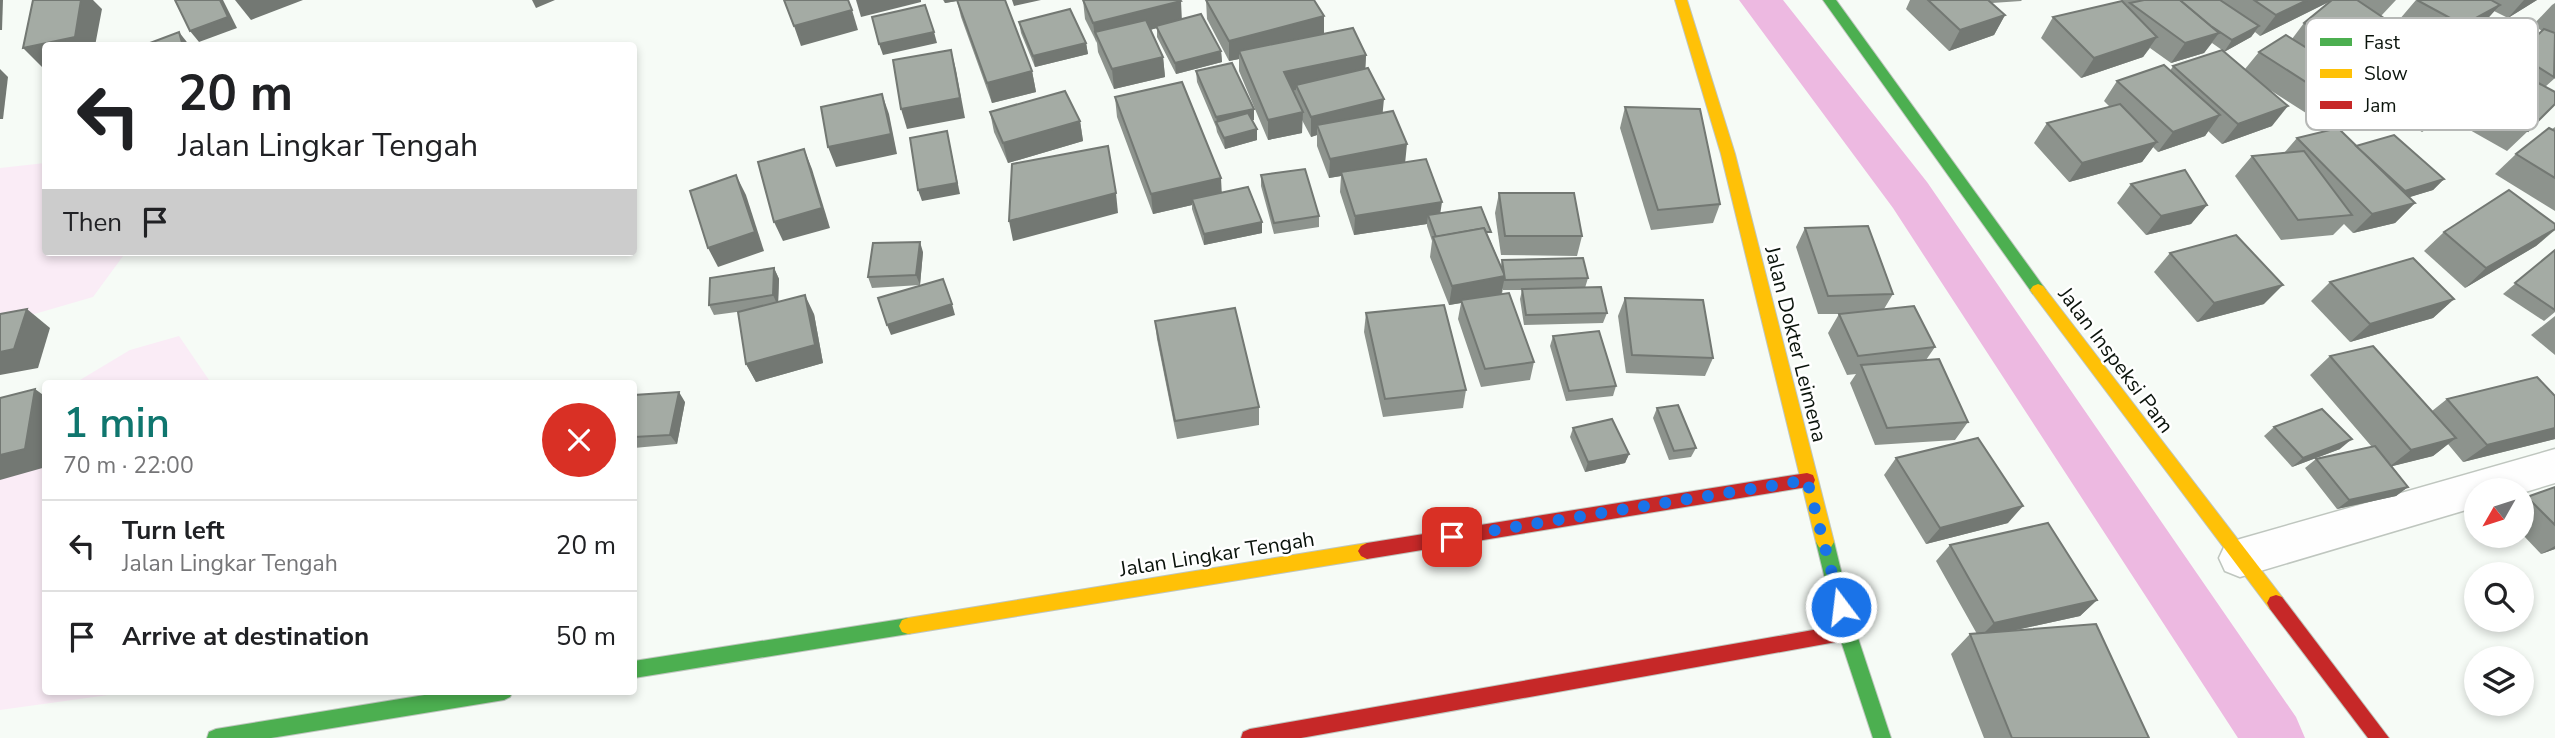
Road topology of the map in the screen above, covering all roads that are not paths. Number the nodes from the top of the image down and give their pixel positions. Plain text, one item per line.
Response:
1 (1681, 0) edge
2 (1829, 0) edge
3 (2555, 466) edge
4 (1807, 480) junction
5 (2240, 558) junction
6 (1847, 632) junction
7 (637, 670) edge
8 (479, 695) edge
9 (216, 738) edge
10 (1250, 738) edge
11 (1882, 738) edge
12 (2380, 738) edge

1 - 4 main road, Jalan Dokter Leimena
2 - 5 main road, Jalan Inspeksi Pam
3 - 5 street
4 - 6 main road, Jalan Dokter Leimena
4 - 7 main road, Jalan Lingkar Tengah
5 - 12 main road, Jalan Inspeksi Pam
6 - 10 main road
6 - 11 main road, Jalan Dokter Leimena
8 - 9 main road

